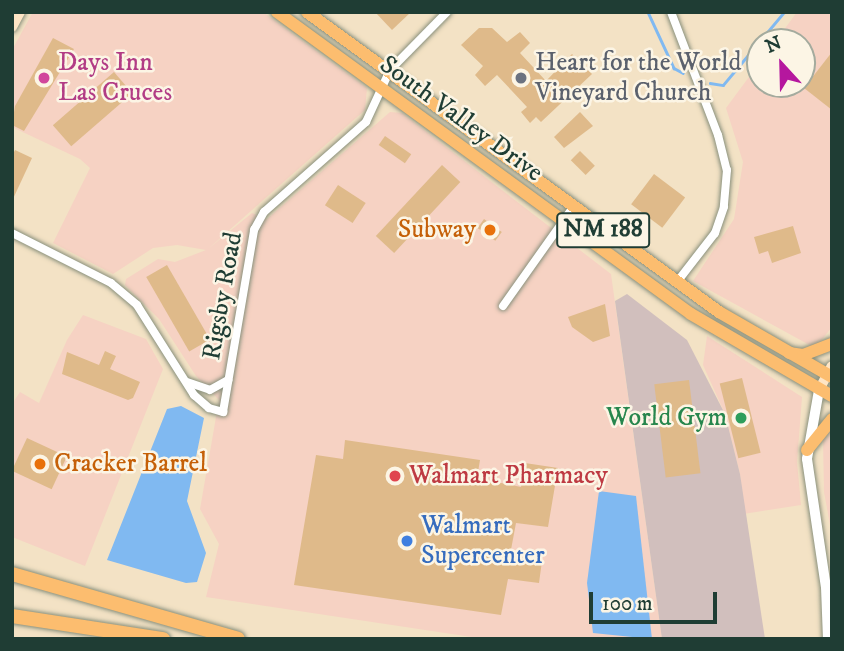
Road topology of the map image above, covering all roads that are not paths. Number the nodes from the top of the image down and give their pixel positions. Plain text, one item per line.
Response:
1 (20, 12) edge
2 (277, 12) edge
3 (307, 12) edge
4 (447, 12) edge
5 (671, 12) edge
6 (12, 26) edge
7 (390, 70) junction
8 (382, 90) junction
9 (573, 207) junction
10 (562, 221) junction
11 (12, 233) edge
12 (677, 282) junction
13 (503, 306) dead end
14 (832, 344) edge
15 (785, 353) junction
16 (830, 373) edge
17 (183, 379) junction
18 (228, 380) junction
19 (819, 390) junction
20 (832, 396) edge
21 (832, 419) edge
22 (807, 450) junction
23 (12, 574) edge
24 (12, 616) edge
25 (163, 639) edge
26 (238, 639) edge
27 (828, 639) edge

1 - 6 main road
2 - 8 main road, South Valley Drive / NM 188
3 - 7 main road, South Valley Drive / NM 188
4 - 7 street, Rigsby Road
5 - 12 street
7 - 8 street, Rigsby Road
7 - 9 main road, South Valley Drive / NM 188
8 - 10 main road, South Valley Drive / NM 188
8 - 18 street, Rigsby Road
9 - 10 street
9 - 12 main road, South Valley Drive / NM 188
10 - 13 street
10 - 19 main road, South Valley Drive / NM 188
11 - 17 street
12 - 15 main road, South Valley Drive / NM 188
14 - 15 main road
15 - 16 main road, South Valley Drive / NM 188
16 - 19 main road
17 - 18 street
17 - 18 street, Rigsby Road
19 - 20 main road, South Valley Drive / NM 188
19 - 22 street
21 - 22 main road
22 - 27 street
23 - 26 highway
24 - 25 highway

